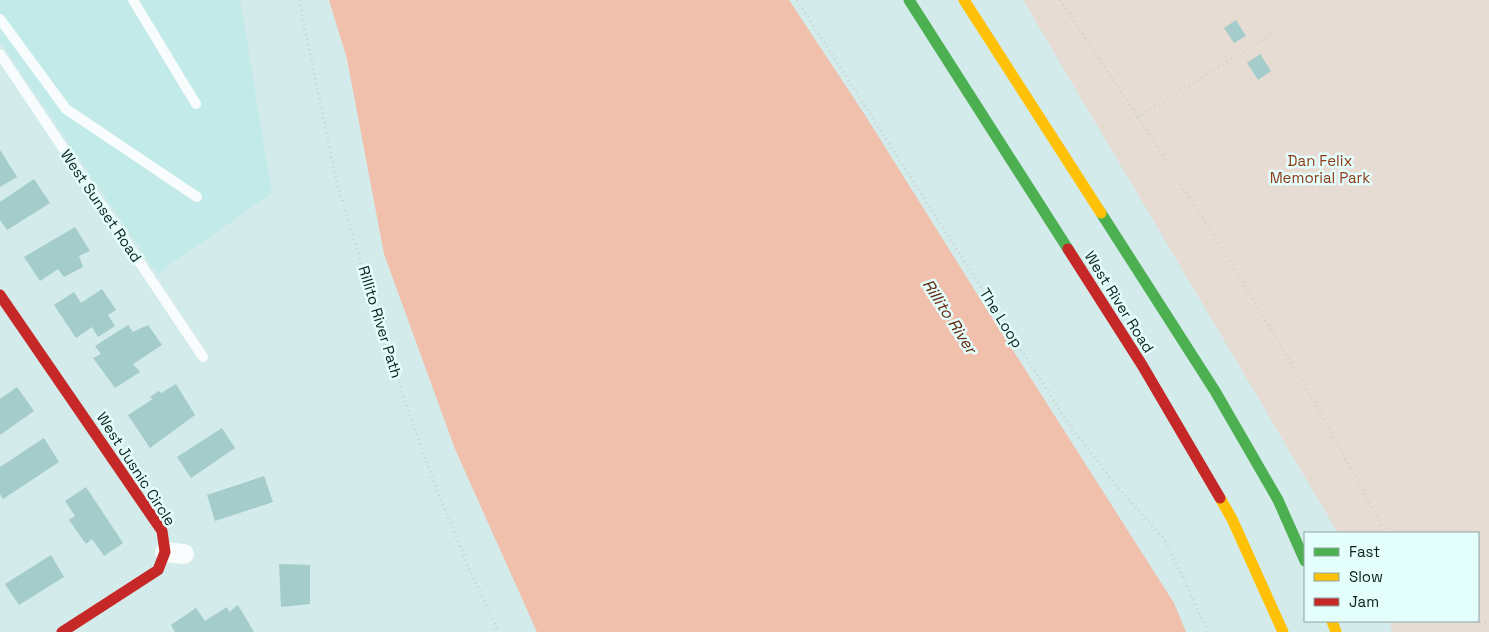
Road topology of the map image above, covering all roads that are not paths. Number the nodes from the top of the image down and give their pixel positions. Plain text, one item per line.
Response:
1 (133, 0) edge
2 (909, 0) edge
3 (964, 0) edge
4 (0, 19) edge
5 (0, 54) edge
6 (196, 104) dead end
7 (197, 197) dead end
8 (0, 295) edge
9 (203, 357) dead end
10 (1304, 559) edge
11 (1283, 630) edge
12 (62, 632) edge

1 - 6 lane
2 - 11 main road, West River Road
3 - 10 main road
4 - 7 lane
5 - 9 lane, West Sunset Road
8 - 12 main road, West Jusnic Circle

